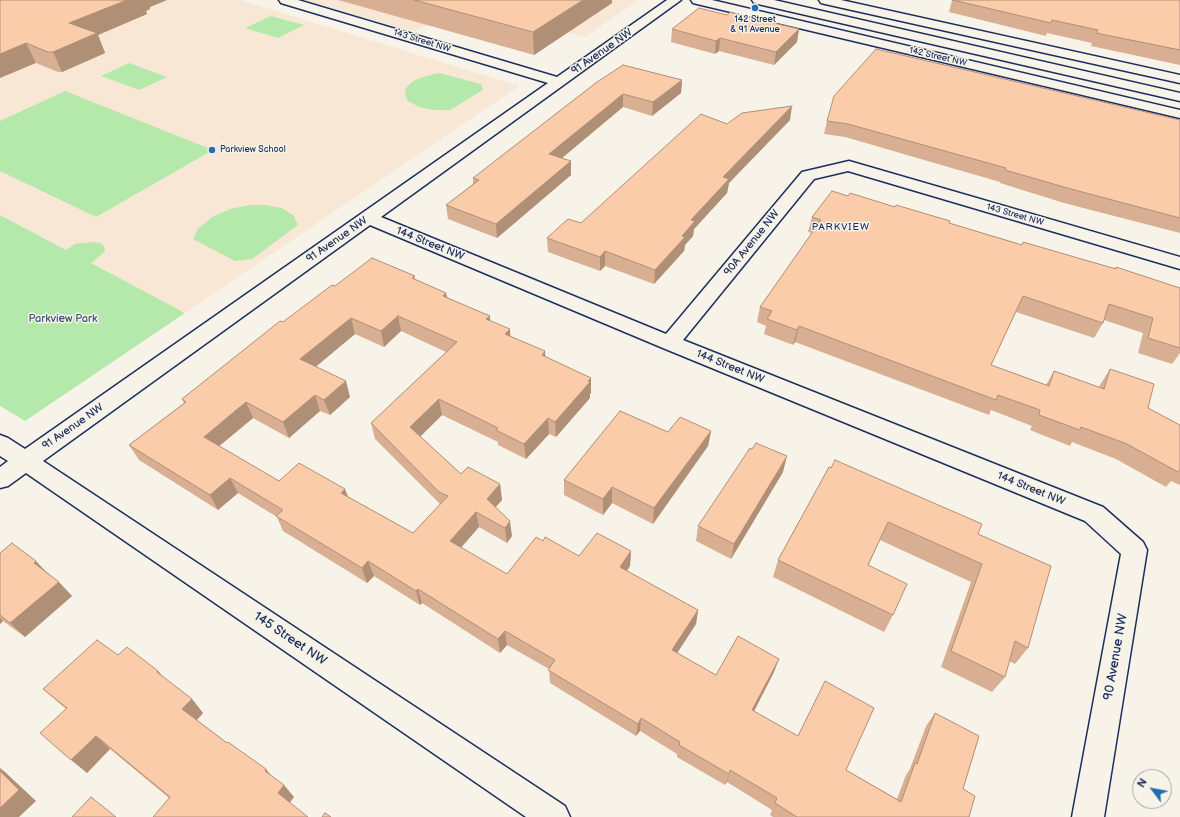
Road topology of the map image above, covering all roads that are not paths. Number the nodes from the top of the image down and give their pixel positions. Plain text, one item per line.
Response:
1 (285, 0) edge
2 (675, 0) edge
3 (697, 0) edge
4 (758, 0) edge
5 (825, 0) edge
6 (1180, 79) edge
7 (559, 82) junction
8 (1180, 97) edge
9 (1180, 114) edge
10 (849, 166) joint
11 (367, 218) junction
12 (1180, 263) edge
13 (670, 343) junction
14 (0, 444) edge
15 (26, 460) junction
16 (0, 479) edge
17 (1094, 514) joint
18 (554, 817) edge
19 (1088, 817) edge

1 - 7 street, 143 Street NW
2 - 7 street, 91 Avenue NW
3 - 9 street, 142 Street NW
4 - 8 street, 142 Street NW
5 - 6 street
7 - 11 street, 91 Avenue NW
10 - 12 street, 143 Street NW
10 - 13 street, 90A Avenue NW
11 - 13 street, 144 Street NW
11 - 15 street, 91 Avenue NW
13 - 17 street, 144 Street NW
14 - 15 street, 145 Street NW
15 - 16 street, 91 Avenue NW
15 - 18 street, 145 Street NW
17 - 19 street, 90 Avenue NW

